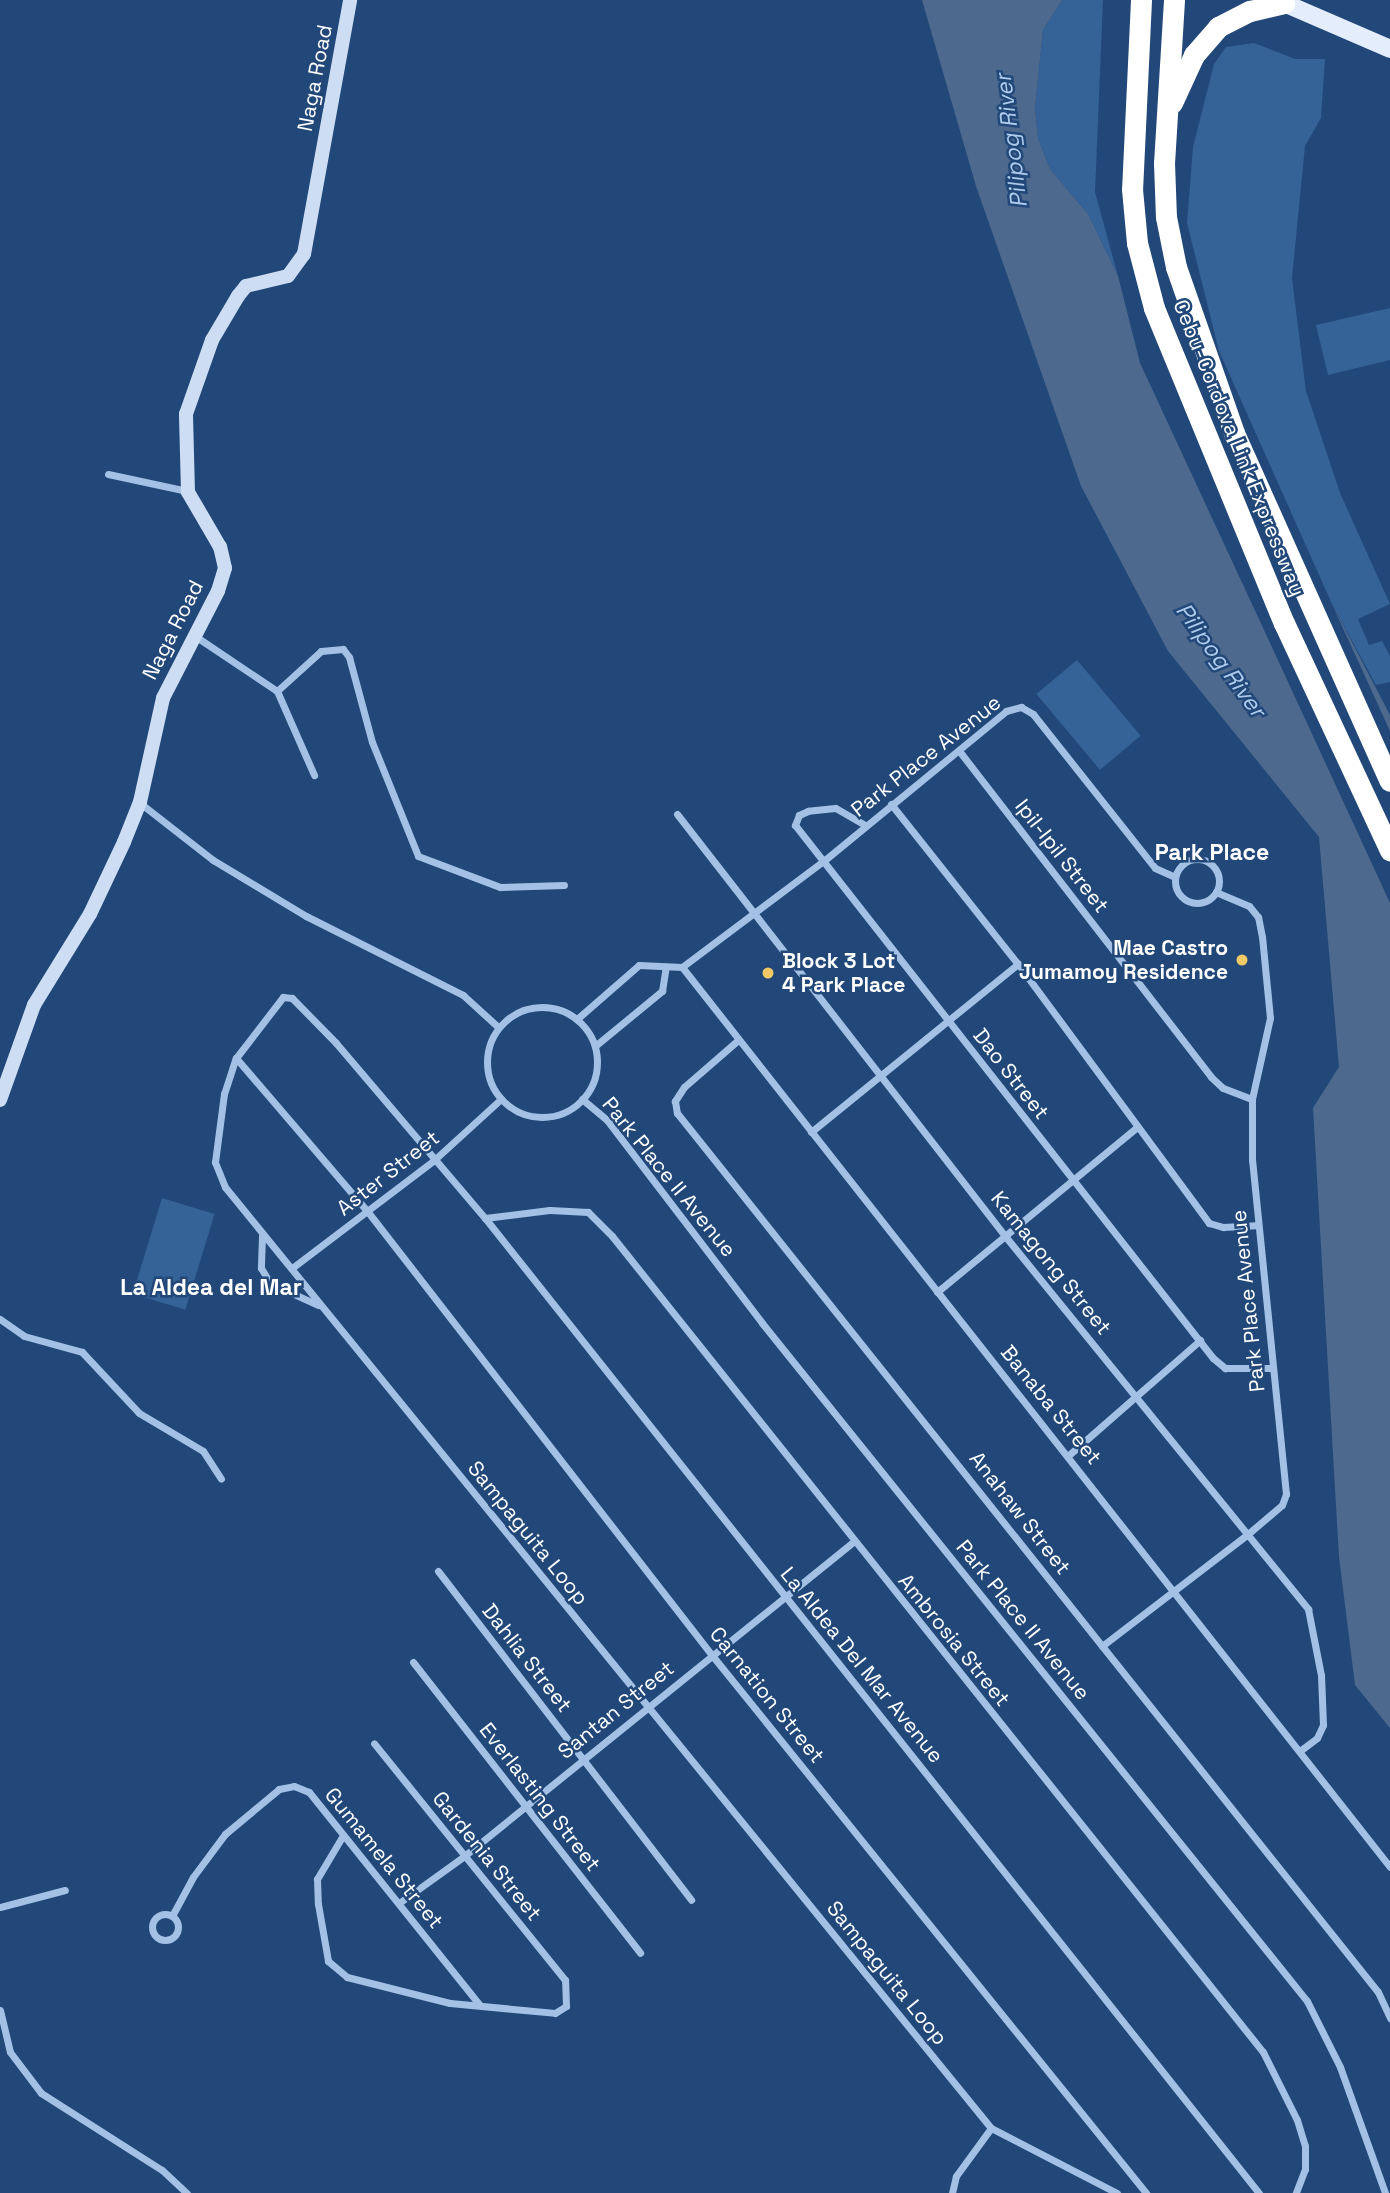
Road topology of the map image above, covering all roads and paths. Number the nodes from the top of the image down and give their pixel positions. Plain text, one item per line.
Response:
1 (350, 0) edge
2 (1174, 0) edge
3 (1140, 2) edge
4 (1282, 3) edge
5 (1390, 49) edge
6 (1166, 118) junction
7 (108, 474) dead end
8 (188, 492) junction
9 (194, 636) junction
10 (277, 691) junction
11 (960, 752) junction
12 (314, 775) dead end
13 (1390, 781) edge
14 (140, 802) junction
15 (891, 804) junction
16 (677, 814) dead end
17 (865, 825) junction
18 (1390, 850) edge
19 (826, 859) junction
20 (1175, 877) junction
21 (564, 885) dead end
22 (1216, 892) junction
23 (753, 915) junction
24 (1018, 964) junction
25 (666, 967) junction
26 (682, 967) junction
27 (577, 1019) junction
28 (947, 1021) junction
29 (498, 1027) junction
30 (737, 1041) junction
31 (595, 1046) junction
32 (236, 1058) junction
33 (880, 1076) junction
34 (501, 1099) junction
35 (582, 1099) junction
36 (1252, 1099) junction
37 (0, 1100) edge
38 (1137, 1127) junction
39 (811, 1132) junction
40 (433, 1161) junction
41 (1073, 1180) junction
42 (368, 1212) junction
43 (485, 1218) junction
44 (1256, 1225) junction
45 (262, 1236) junction
46 (1005, 1236) junction
47 (292, 1268) junction
48 (937, 1292) junction
49 (318, 1305) junction
50 (0, 1319) edge
51 (1200, 1340) junction
52 (1273, 1368) junction
53 (1136, 1396) junction
54 (1070, 1454) junction
55 (221, 1479) dead end
56 (1249, 1533) junction
57 (853, 1542) junction
58 (438, 1571) dead end
59 (1175, 1590) junction
60 (783, 1595) junction
61 (1102, 1646) junction
62 (712, 1654) junction
63 (413, 1662) dead end
64 (649, 1707) junction
65 (374, 1743) dead end
66 (1300, 1751) junction
67 (583, 1760) junction
68 (525, 1806) junction
69 (342, 1837) junction
70 (463, 1857) junction
71 (1390, 1867) edge
72 (65, 1890) dead end
73 (691, 1900) dead end
74 (399, 1903) junction
75 (0, 1907) edge
76 (172, 1916) dead end
77 (639, 1953) dead end
78 (1387, 1998) edge
79 (479, 2004) junction
80 (0, 2010) edge
81 (1390, 2018) edge
82 (990, 2128) junction
83 (187, 2193) edge
84 (952, 2193) edge
85 (1117, 2193) edge
86 (1146, 2193) edge
87 (1259, 2193) edge
88 (1296, 2193) edge
89 (1385, 2193) edge

1 - 8 street, Naga Road
2 - 6 highway, Cebu-Cordova Link Expressway
3 - 18 highway, Cebu-Cordova Link Expressway
4 - 5 main road
4 - 6 highway
6 - 13 highway, Cebu-Cordova Link Expressway
7 - 8 street
8 - 9 street, Naga Road
9 - 10 street
9 - 14 street, Naga Road
10 - 12 street
10 - 21 street
11 - 15 street, Park Place Avenue
11 - 20 street, Park Place Avenue
11 - 36 street, Ipil-Ipil Street
14 - 29 street
14 - 37 street, Naga Road
15 - 17 street, Park Place Avenue
15 - 24 street
16 - 23 street, Kamagong Street
17 - 19 street, Park Place Avenue
17 - 19 street, Dao Street
19 - 23 street, Park Place Avenue
19 - 28 street, Dao Street
20 - 22 street
20 - 22 street
22 - 36 street, Park Place Avenue
23 - 26 street, Park Place Avenue
23 - 33 street, Kamagong Street
24 - 28 street
24 - 38 street
25 - 26 street
25 - 27 street
25 - 31 street
26 - 30 street, Banaba Street
27 - 29 street
27 - 31 street
28 - 33 street
28 - 41 street, Dao Street
29 - 34 street
30 - 39 street, Banaba Street
30 - 61 street, Anahaw Street
31 - 35 street
32 - 40 street, Sampaguita Loop
32 - 42 street, Carnation Street
32 - 45 street, Sampaguita Loop
33 - 39 street
33 - 46 street, Kamagong Street
34 - 35 street
34 - 40 street, Aster Street
35 - 89 street, Park Place II Avenue
36 - 44 street, Park Place Avenue
38 - 41 street
38 - 44 street
39 - 48 street, Banaba Street
40 - 42 street, Aster Street
40 - 43 street, La Aldea Del Mar Avenue
41 - 46 street
41 - 51 street, Dao Street
42 - 47 street, Aster Street
42 - 62 street, Carnation Street
43 - 57 street, Ambrosia Street
43 - 60 street, La Aldea Del Mar Avenue
44 - 52 street, Park Place Avenue
45 - 47 street, Sampaguita Loop
45 - 49 street
46 - 48 street
46 - 53 street, Kamagong Street
47 - 49 street, Sampaguita Loop
48 - 54 street, Banaba Street
49 - 64 street, Sampaguita Loop
50 - 55 street
51 - 52 street, Dao Street
51 - 53 street
52 - 56 street, Park Place Avenue
53 - 54 street
53 - 56 street, Kamagong Street
54 - 59 street, Banaba Street
56 - 59 street, Park Place Avenue
56 - 66 street, Kamagong Street
57 - 60 street, Santan Street
57 - 88 street, Ambrosia Street
58 - 67 street, Dahlia Street
59 - 61 street, Park Place Avenue
59 - 66 street, Banaba Street
60 - 62 street, Santan Street
60 - 87 street, La Aldea Del Mar Avenue
61 - 78 street, Anahaw Street
62 - 64 street, Santan Street
62 - 86 street, Carnation Street
63 - 68 street, Everlasting Street
64 - 67 street, Santan Street
64 - 82 street, Sampaguita Loop
65 - 70 street, Gardenia Street
66 - 71 street, Banaba Street
67 - 68 street, Santan Street
67 - 73 street, Dahlia Street
68 - 70 street, Santan Street
68 - 77 street, Everlasting Street
69 - 74 street, Gumamela Street
69 - 76 street, Gumamela Street
69 - 79 street
70 - 74 street, Santan Street
70 - 79 street, Gardenia Street
72 - 75 street
74 - 79 street, Gumamela Street
78 - 81 street, Anahaw Street
80 - 83 street
82 - 84 street
82 - 85 street, Sampaguita Loop

